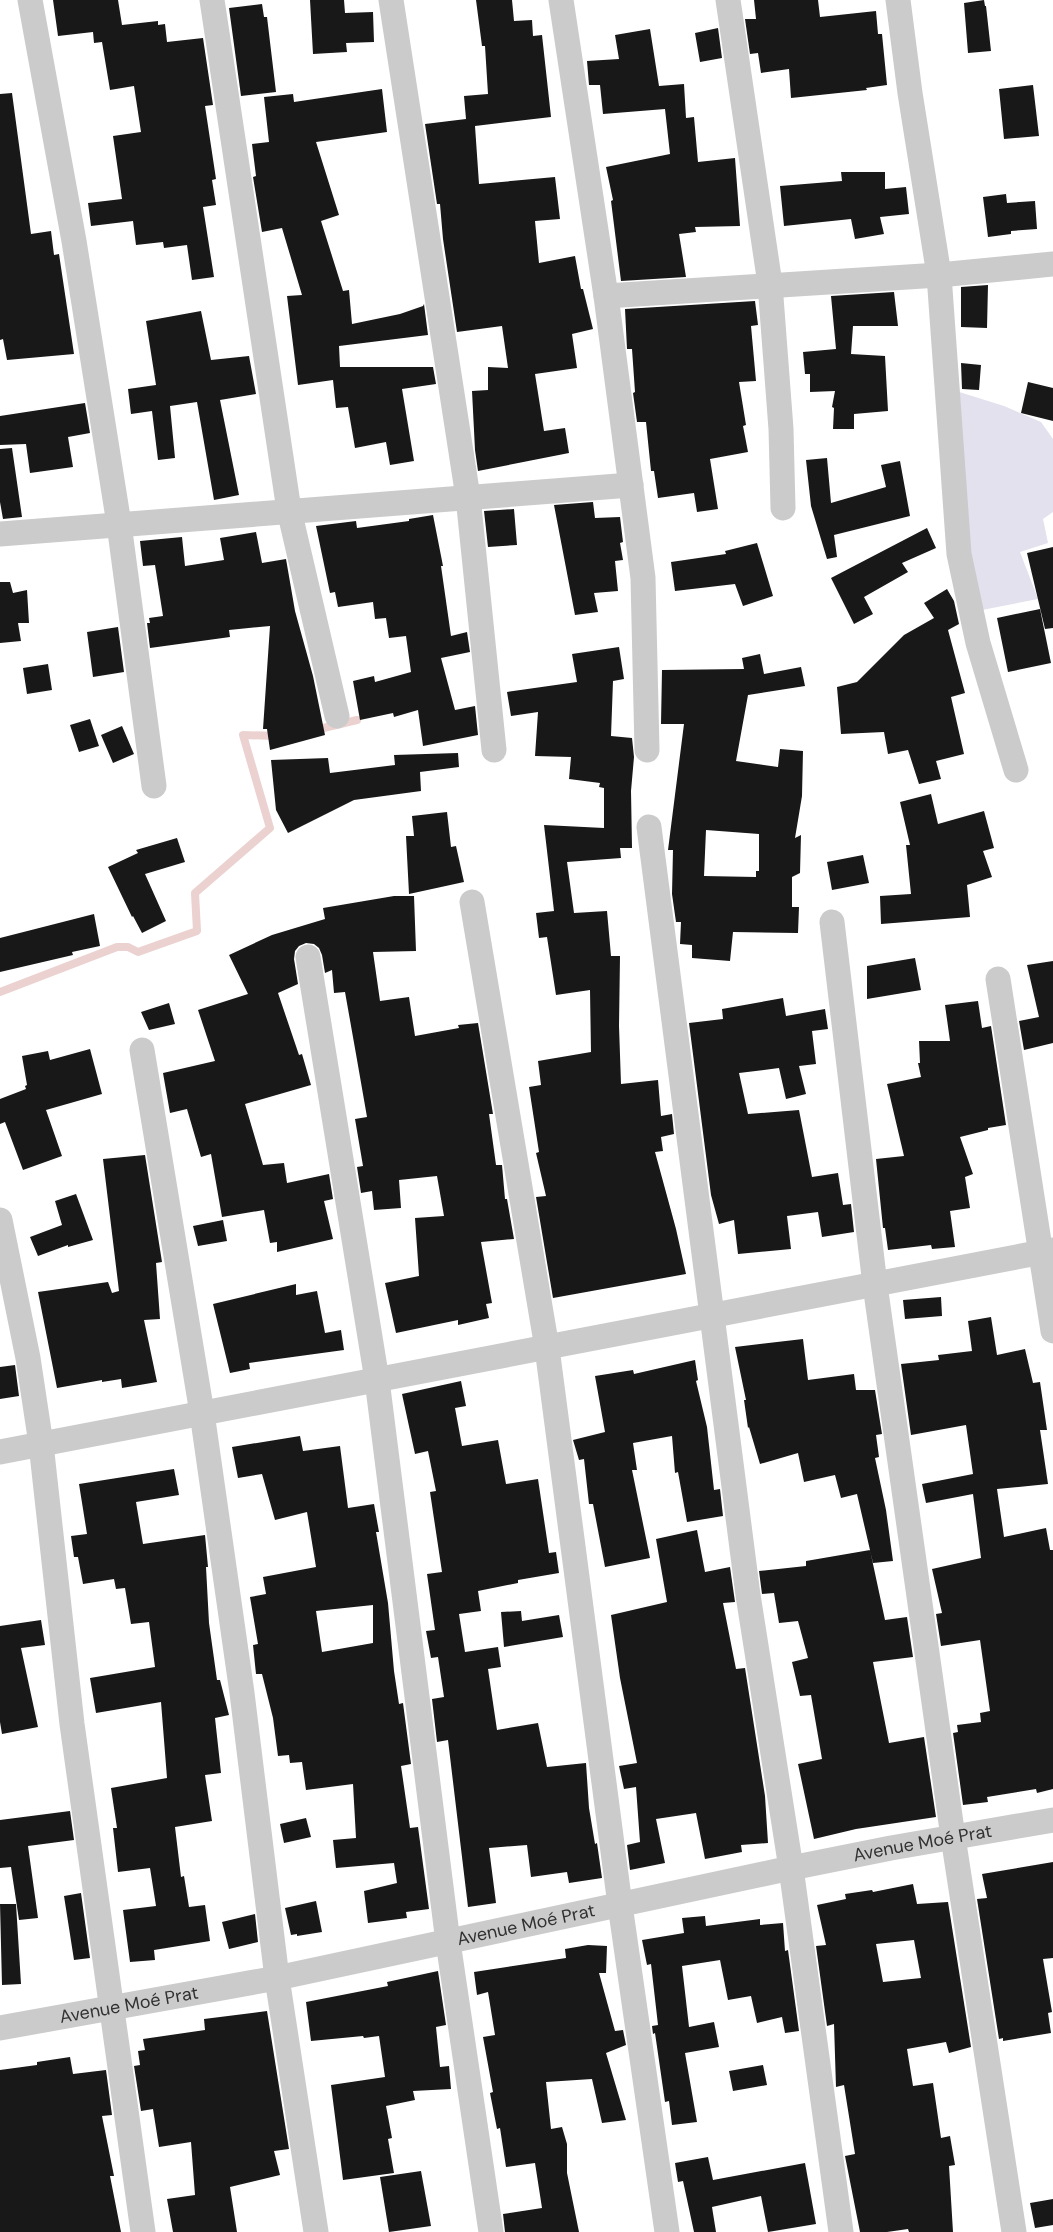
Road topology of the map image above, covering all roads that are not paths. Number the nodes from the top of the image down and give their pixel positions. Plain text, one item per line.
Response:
1 (30, 0) edge
2 (212, 0) edge
3 (391, 0) edge
4 (561, 0) edge
5 (728, 0) edge
6 (898, 0) edge
7 (1053, 264) edge
8 (939, 275) junction
9 (770, 284) junction
10 (606, 296) junction
11 (631, 485) junction
12 (468, 497) junction
13 (783, 508) dead end
14 (289, 510) junction
15 (119, 524) junction
16 (0, 534) edge
17 (337, 716) dead end
18 (494, 750) dead end
19 (647, 750) dead end
20 (1016, 770) dead end
21 (154, 786) dead end
22 (649, 827) dead end
23 (472, 902) dead end
24 (832, 922) dead end
25 (308, 957) dead end
26 (998, 978) dead end
27 (142, 1050) dead end
28 (0, 1220) edge
29 (1047, 1252) edge
30 (875, 1285) junction
31 (711, 1316) junction
32 (1053, 1330) edge
33 (547, 1348) junction
34 (377, 1380) junction
35 (202, 1413) junction
36 (40, 1444) junction
37 (0, 1452) edge
38 (1053, 1820) edge
39 (953, 1837) junction
40 (791, 1868) junction
41 (620, 1905) junction
42 (448, 1942) junction
43 (277, 1978) junction
44 (111, 2007) junction
45 (0, 2028) edge
46 (143, 2232) edge
47 (316, 2232) edge
48 (491, 2232) edge
49 (667, 2232) edge
50 (841, 2232) edge
51 (1014, 2232) edge

1 - 15 street
2 - 14 street
3 - 12 street
4 - 10 street
5 - 9 street
6 - 8 street
7 - 8 street
8 - 9 street
8 - 20 street
9 - 10 street
9 - 13 street
10 - 11 street
11 - 12 street
11 - 19 street
12 - 14 street
12 - 18 street
14 - 15 street
14 - 17 street
15 - 16 street
15 - 21 street
22 - 31 street
23 - 33 street
24 - 30 street
25 - 34 street
26 - 29 street
27 - 35 street
28 - 36 street
29 - 30 street
29 - 32 street
30 - 31 street
30 - 39 street
31 - 33 street
31 - 40 street
33 - 34 street
33 - 41 street
34 - 35 street
34 - 42 street
35 - 36 street
35 - 43 street
36 - 37 street
36 - 44 street
38 - 39 street, Avenue Moé Prat
39 - 40 street, Avenue Moé Prat
39 - 51 street
40 - 41 street, Avenue Moé Prat
40 - 50 street
41 - 42 street, Avenue Moé Prat
41 - 49 street
42 - 43 street, Avenue Moé Prat
42 - 48 street
43 - 44 street, Avenue Moé Prat
43 - 47 street
44 - 45 street, Avenue Moé Prat
44 - 46 street

